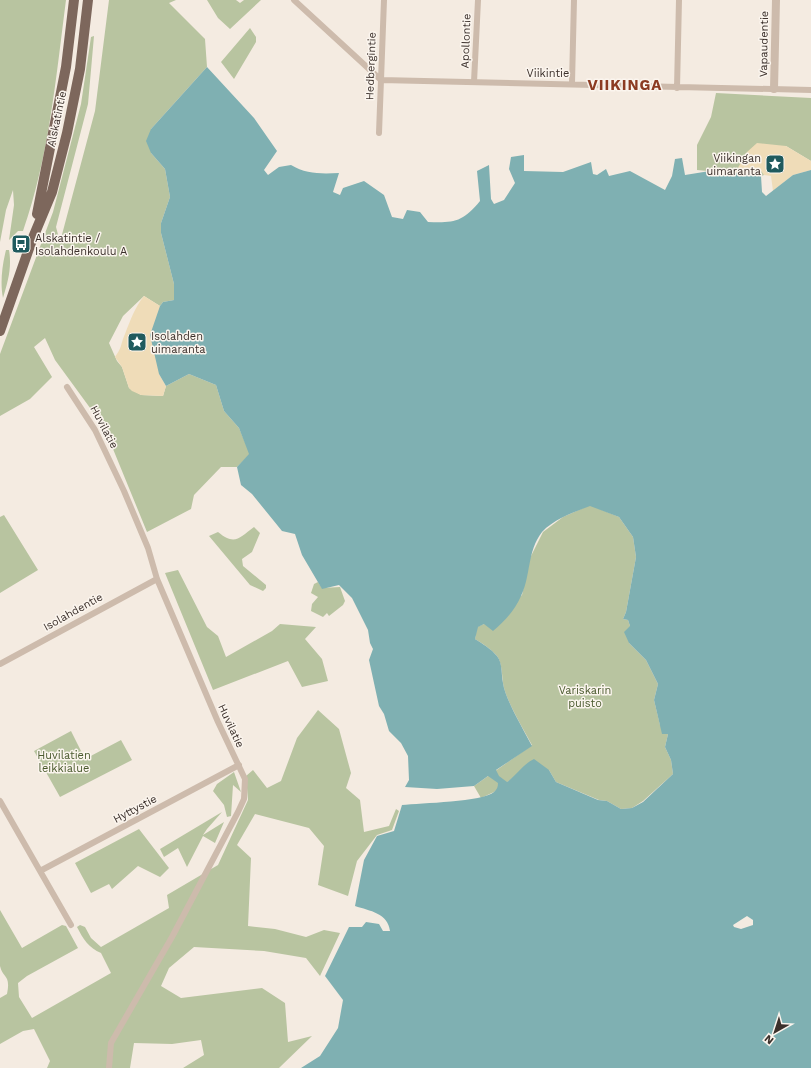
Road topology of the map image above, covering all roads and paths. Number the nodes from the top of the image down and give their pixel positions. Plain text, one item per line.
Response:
1 (74, 0) edge
2 (88, 0) edge
3 (294, 0) edge
4 (384, 0) edge
5 (478, 0) edge
6 (574, 0) edge
7 (679, 0) edge
8 (776, 0) edge
9 (381, 80) junction
10 (474, 82) junction
11 (572, 83) junction
12 (677, 88) junction
13 (774, 88) junction
14 (811, 90) edge
15 (379, 133) dead end
16 (32, 240) junction
17 (0, 331) edge
18 (67, 387) dead end
19 (157, 579) junction
20 (0, 664) edge
21 (239, 766) junction
22 (0, 801) edge
23 (40, 870) junction
24 (71, 925) dead end
25 (108, 1068) edge

1 - 16 main road, Alskatintie
2 - 16 main road, Alskatintie
3 - 9 street
4 - 9 street, Hedbergintie
5 - 10 street, Apollontie
6 - 11 street
7 - 12 street
8 - 13 street, Vapaudentie
9 - 10 street, Viikintie
9 - 15 street, Hedbergintie
10 - 11 street, Viikintie
11 - 12 street, Viikintie
12 - 13 street, Viikintie
13 - 14 street, Viikintie
16 - 17 main road, Alskatintie
18 - 19 street, Huvilatie
19 - 20 street, Isolahdentie
19 - 21 street, Huvilatie
21 - 23 street, Hyttystie
21 - 25 street, Huvilatie
22 - 23 street
23 - 24 street

